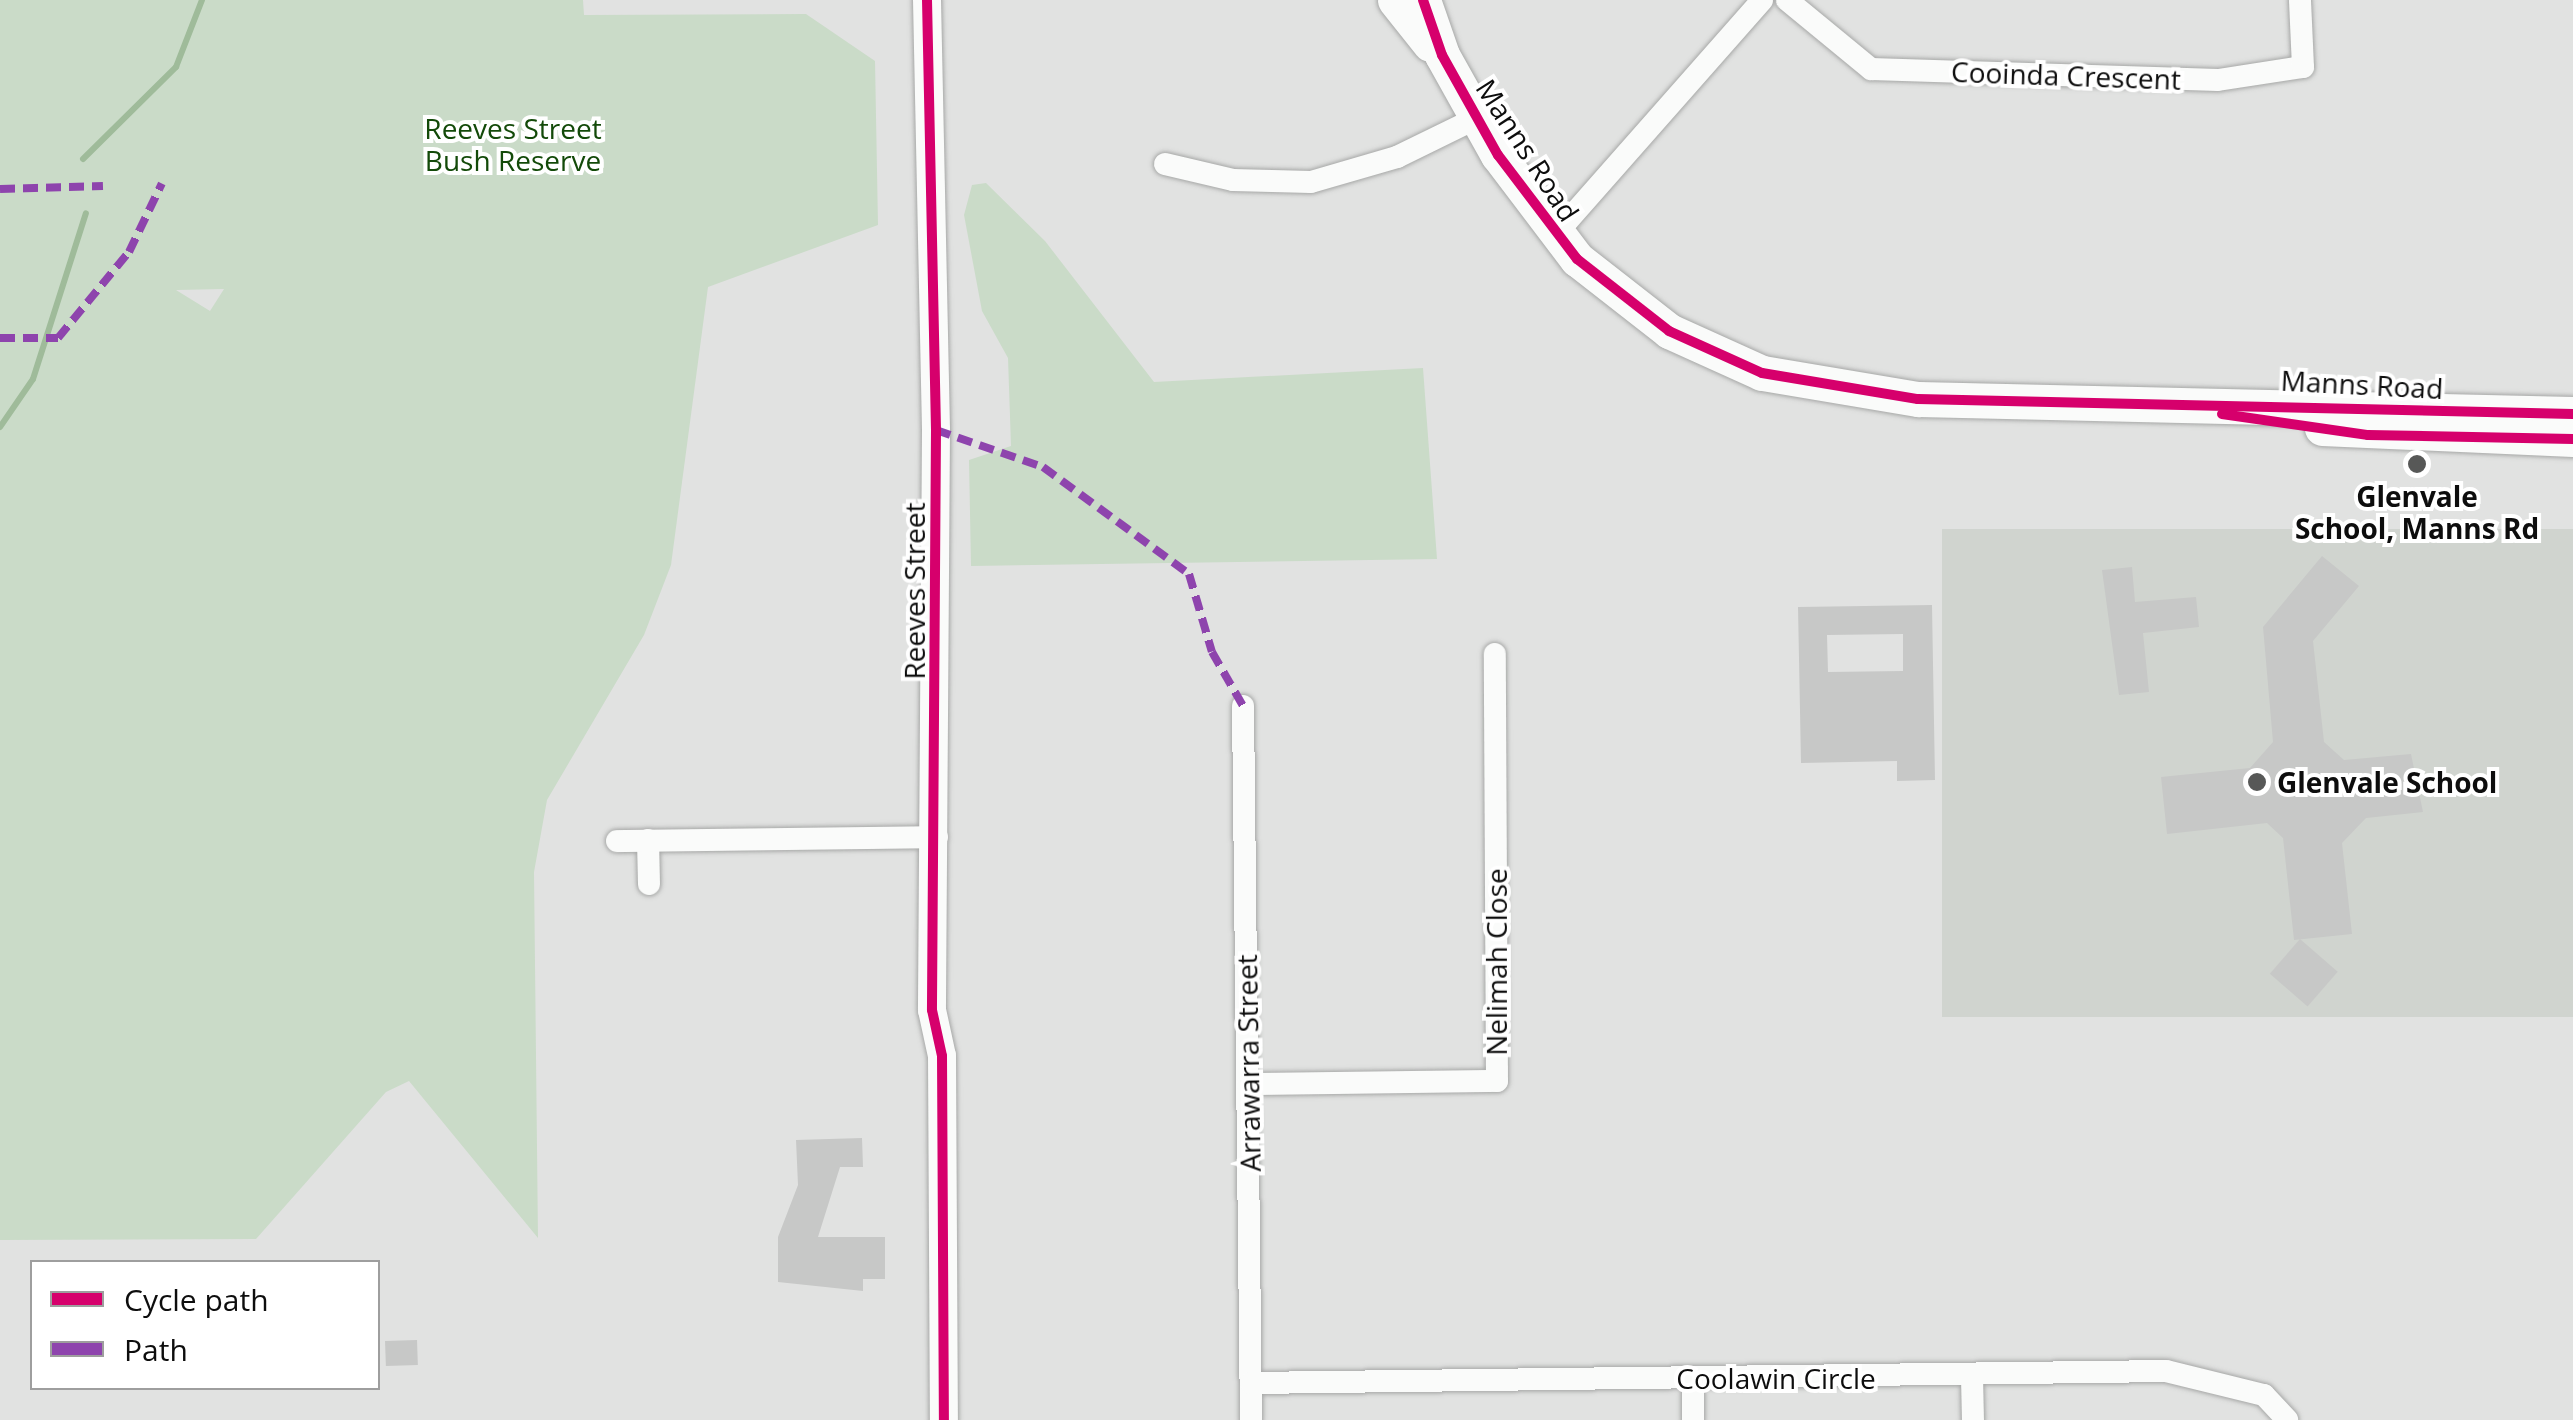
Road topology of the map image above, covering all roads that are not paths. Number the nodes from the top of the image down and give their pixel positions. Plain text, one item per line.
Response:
1 (926, 0) edge
2 (1395, 0) edge
3 (1423, 0) edge
4 (1762, 0) edge
5 (1786, 0) edge
6 (2300, 0) edge
7 (1442, 54) junction
8 (1477, 118) junction
9 (1165, 164) dead end
10 (1555, 235) junction
11 (2148, 404) junction
12 (2573, 414) edge
13 (2573, 439) edge
14 (1496, 654) dead end
15 (1243, 706) dead end
16 (937, 837) junction
17 (618, 840) dead end
18 (648, 840) junction
19 (648, 884) dead end
20 (1248, 1084) junction
21 (1972, 1377) junction
22 (1693, 1378) junction
23 (1251, 1382) junction
24 (944, 1420) edge
25 (1251, 1420) edge
26 (1694, 1420) edge
27 (1973, 1420) edge
28 (2287, 1420) edge

1 - 16 street, Reeves Street
2 - 7 main road, Manns Road
3 - 7 main road, Manns Road
4 - 10 street
5 - 6 street, Cooinda Crescent
7 - 8 main road, Manns Road
8 - 9 street
8 - 10 main road, Manns Road
10 - 11 main road, Manns Road
11 - 12 main road, Manns Road
11 - 13 main road, Manns Road
14 - 20 street, Nelimah Close
15 - 20 street, Arrawarra Street
16 - 18 street
16 - 24 street, Reeves Street
17 - 18 street
18 - 19 street
20 - 23 street, Arrawarra Street
21 - 22 street, Coolawin Circle
21 - 27 street
21 - 28 street, Coolawin Circle
22 - 23 street, Coolawin Circle
22 - 26 street
23 - 25 street, Arrawarra Street

